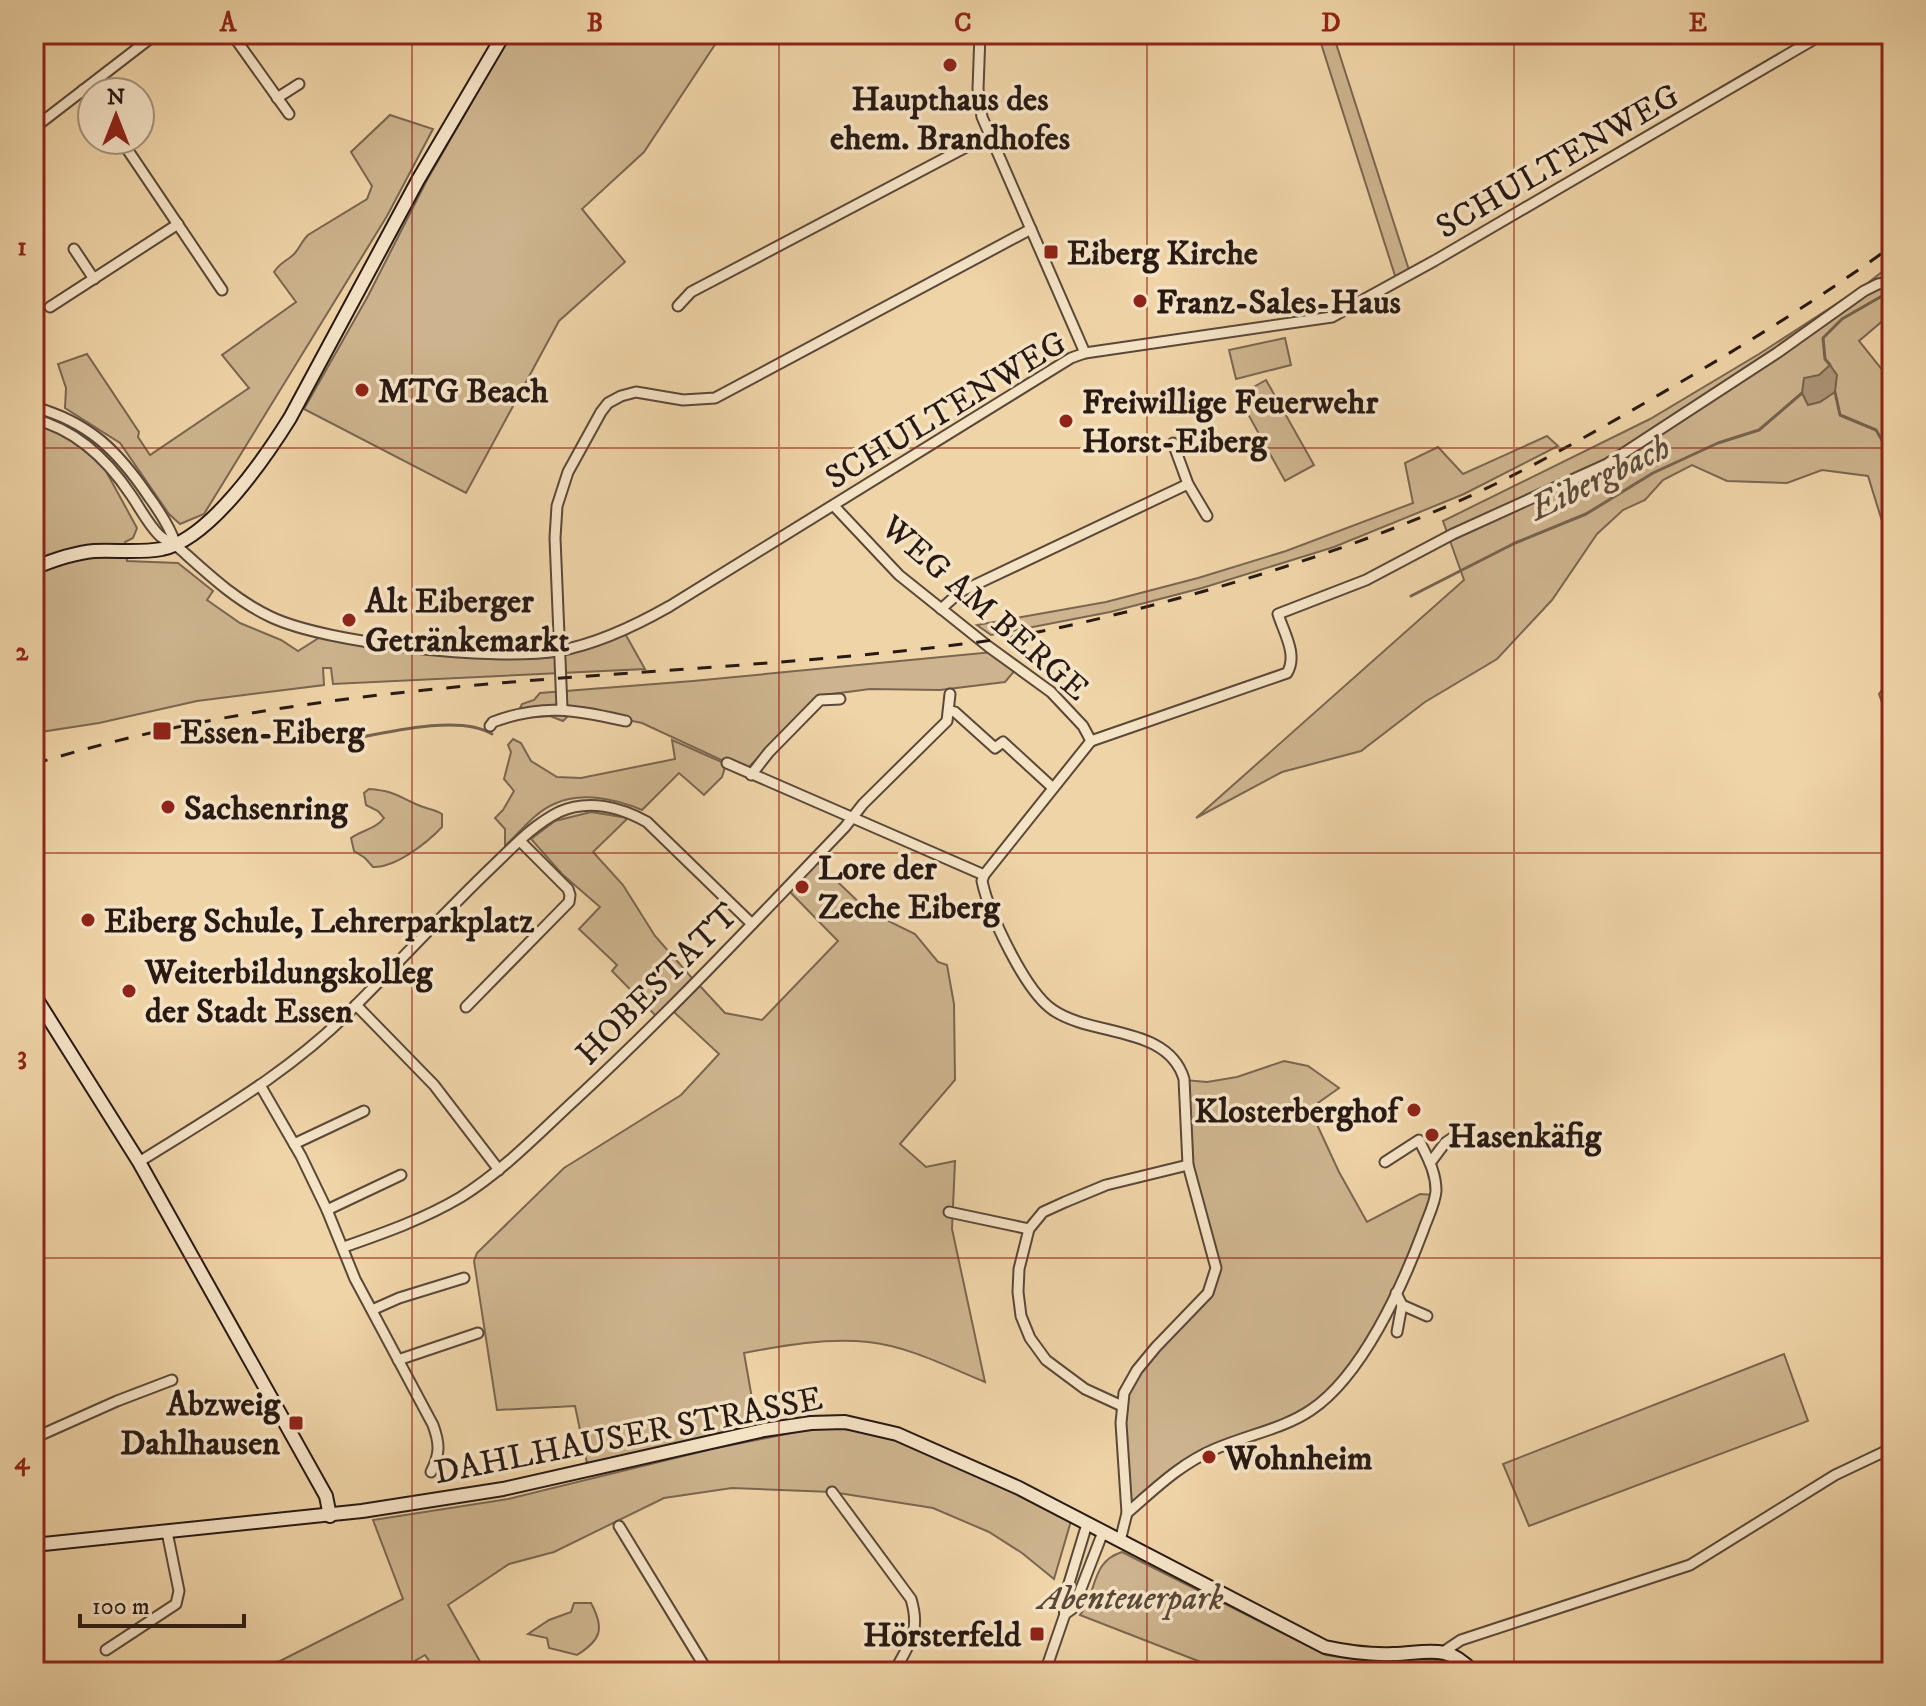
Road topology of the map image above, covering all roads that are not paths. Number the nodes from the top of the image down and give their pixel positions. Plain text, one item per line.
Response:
1 (156, 34) edge
2 (232, 34) edge
3 (504, 34) edge
4 (980, 34) edge
5 (1823, 34) edge
6 (101, 76) edge
7 (299, 84) dead end
8 (76, 95) edge
9 (277, 98) junction
10 (289, 114) dead end
11 (34, 128) edge
12 (989, 135) junction
13 (132, 156) edge
14 (178, 224) junction
15 (1031, 229) junction
16 (74, 249) dead end
17 (94, 279) junction
18 (1890, 283) edge
19 (222, 290) dead end
20 (678, 306) dead end
21 (50, 307) dead end
22 (1085, 353) junction
23 (34, 407) edge
24 (34, 419) edge
25 (1173, 443) dead end
26 (1188, 484) junction
27 (834, 506) junction
28 (1207, 516) dead end
29 (176, 545) junction
30 (34, 568) edge
31 (941, 609) junction
32 (560, 650) junction
33 (950, 694) dead end
34 (840, 699) dead end
35 (562, 708) junction
36 (950, 711) junction
37 (626, 721) dead end
38 (490, 726) dead end
39 (1091, 741) junction
40 (727, 763) dead end
41 (751, 775) junction
42 (1053, 788) junction
43 (852, 817) junction
44 (520, 841) junction
45 (984, 875) junction
46 (752, 924) junction
47 (34, 995) edge
48 (356, 1005) junction
49 (466, 1007) dead end
50 (260, 1085) junction
51 (364, 1111) dead end
52 (1455, 1136) dead end
53 (294, 1144) junction
54 (139, 1162) junction
55 (1385, 1162) dead end
56 (1430, 1163) junction
57 (1188, 1165) junction
58 (499, 1170) junction
59 (401, 1175) dead end
60 (327, 1210) junction
61 (949, 1212) dead end
62 (1029, 1229) junction
63 (344, 1247) junction
64 (464, 1278) dead end
65 (1396, 1293) junction
66 (1402, 1305) junction
67 (372, 1310) junction
68 (1427, 1316) dead end
69 (1397, 1332) dead end
70 (478, 1333) dead end
71 (398, 1360) junction
72 (172, 1380) dead end
73 (1122, 1406) junction
74 (34, 1438) edge
75 (1892, 1448) edge
76 (431, 1472) dead end
77 (832, 1492) dead end
78 (1127, 1513) junction
79 (330, 1516) junction
80 (1087, 1524) junction
81 (619, 1526) dead end
82 (167, 1532) junction
83 (1103, 1532) junction
84 (1120, 1541) junction
85 (34, 1545) edge
86 (1065, 1614) junction
87 (106, 1650) dead end
88 (1443, 1652) junction
89 (708, 1672) edge
90 (894, 1672) edge
91 (1045, 1672) edge
92 (1473, 1672) edge

1 - 6 street
2 - 9 street
3 - 29 street
4 - 12 street
5 - 22 street, SCHULTENWEG
7 - 9 street
8 - 11 street
9 - 10 street
12 - 15 street
12 - 20 street
13 - 14 street
14 - 17 street
14 - 19 street
15 - 22 street
15 - 32 street
16 - 17 street
17 - 21 street
18 - 39 street
22 - 27 street, SCHULTENWEG
23 - 29 street, SCHULTENWEG
24 - 29 street, SCHULTENWEG
25 - 26 street
26 - 28 street
26 - 31 street
27 - 31 street, WEG AM BERGE
27 - 32 street, SCHULTENWEG
29 - 30 street
29 - 32 street, SCHULTENWEG
31 - 39 street, WEG AM BERGE
32 - 35 street
33 - 36 street
34 - 41 street
35 - 37 street
35 - 38 street
36 - 42 street
36 - 43 street, HOBESTATT
39 - 42 street, WEG AM BERGE
40 - 41 street
41 - 43 street
42 - 45 street, WEG AM BERGE
43 - 45 street
43 - 46 street, HOBESTATT
44 - 46 street
44 - 48 street
44 - 49 street
45 - 57 street
46 - 58 street, HOBESTATT
47 - 54 street
48 - 50 street
48 - 58 street
50 - 53 street
50 - 54 street
51 - 53 street
52 - 56 street
53 - 60 street
54 - 79 street
55 - 56 street
56 - 65 street
57 - 62 street
57 - 73 street
58 - 63 street, HOBESTATT
59 - 60 street
60 - 63 street
61 - 62 street
62 - 73 street
63 - 67 street
64 - 67 street
65 - 66 street
65 - 78 street
66 - 68 street
66 - 69 street
67 - 71 street
70 - 71 street
71 - 76 street
72 - 74 street
73 - 78 street
75 - 88 street
77 - 90 street
78 - 84 street
79 - 80 street, DAHLHAUSER STRASSE
79 - 82 street, DAHLHAUSER STRASSE
80 - 83 street, DAHLHAUSER STRASSE
80 - 86 street
81 - 89 street
82 - 85 street, DAHLHAUSER STRASSE
82 - 87 street
83 - 84 street, DAHLHAUSER STRASSE
83 - 86 street
84 - 88 street, DAHLHAUSER STRASSE
86 - 91 street
88 - 92 street

